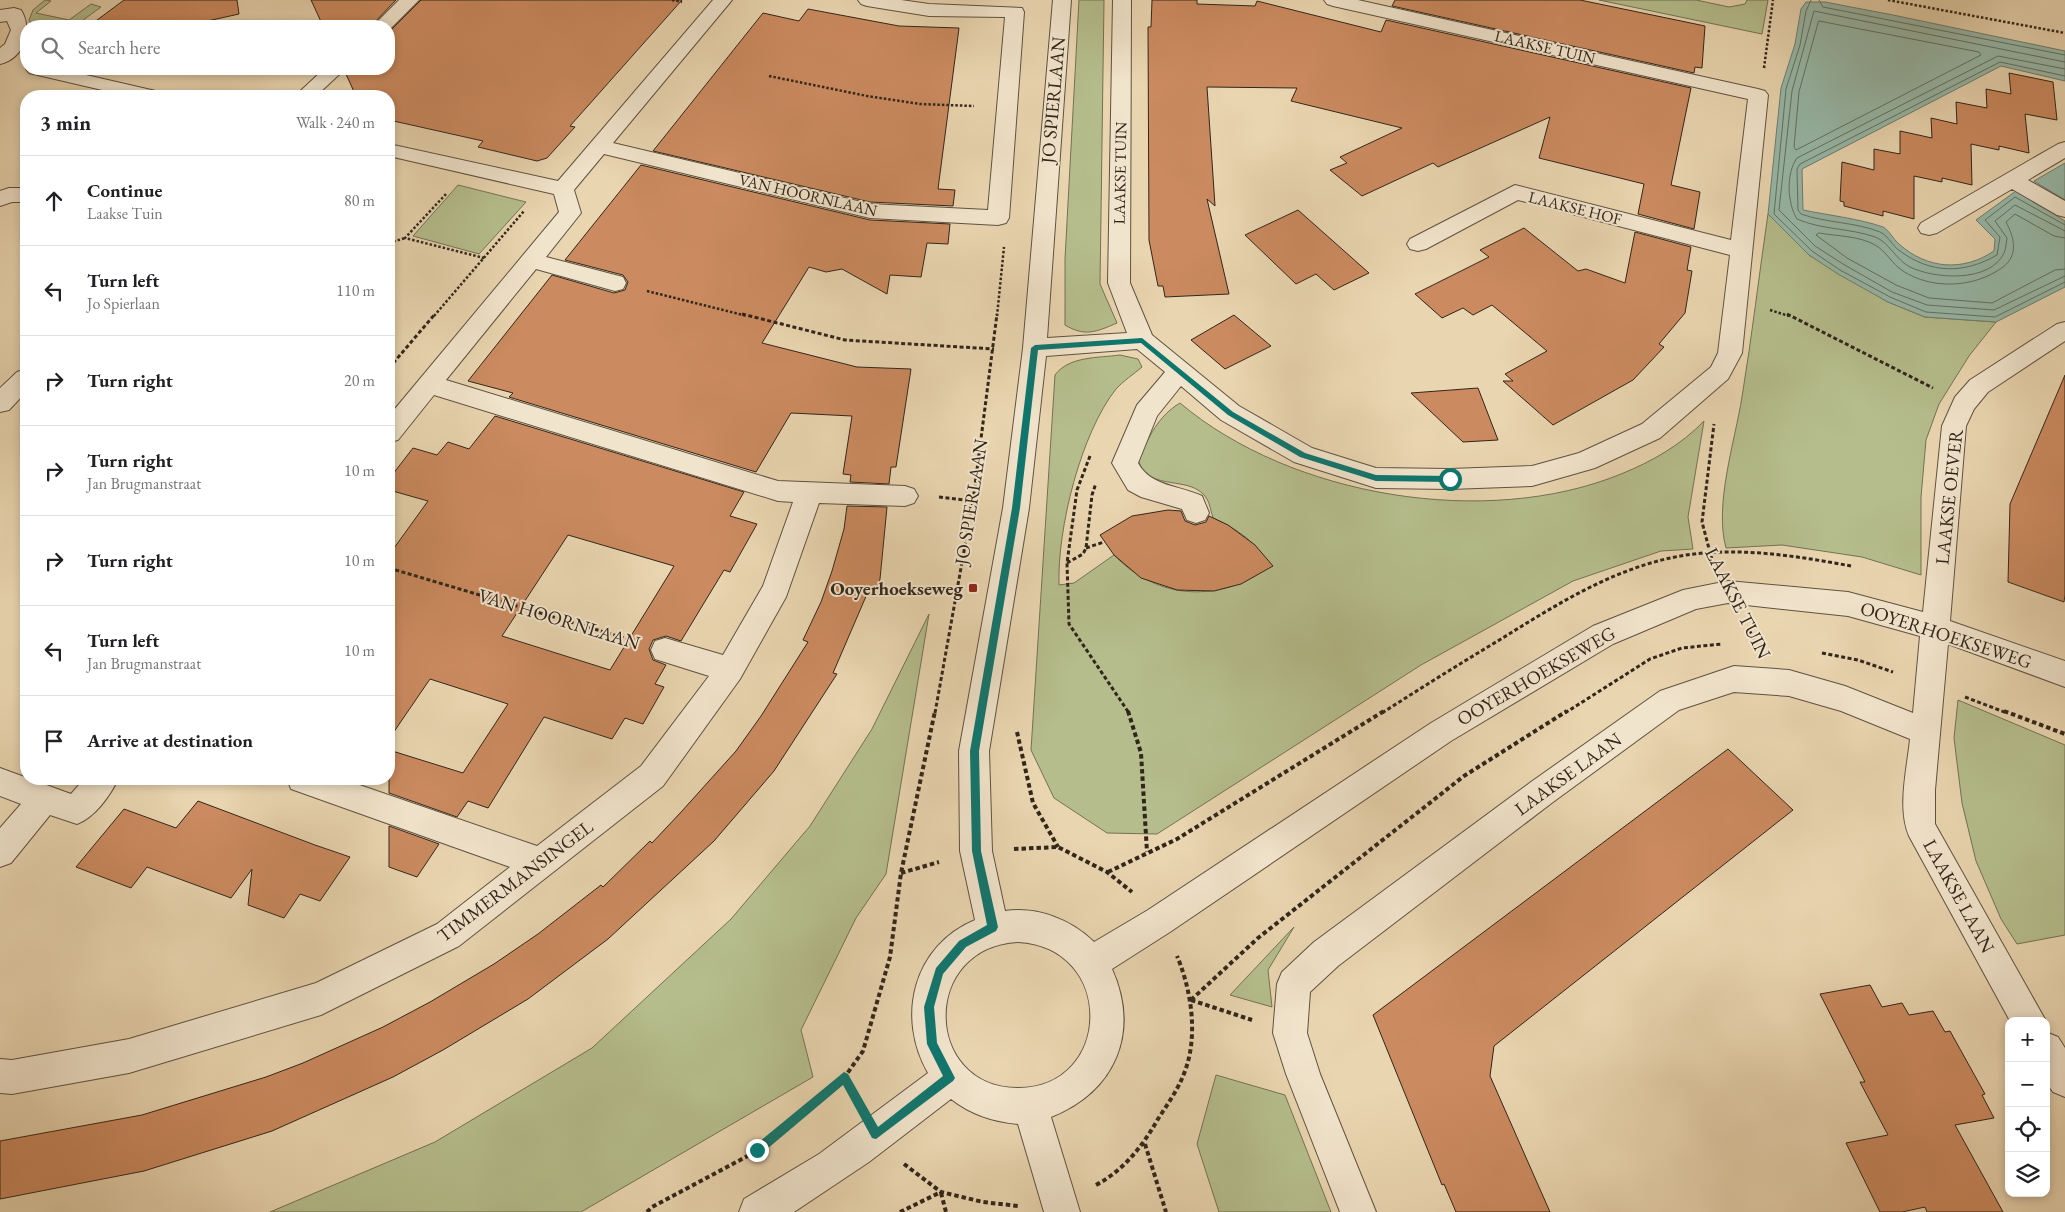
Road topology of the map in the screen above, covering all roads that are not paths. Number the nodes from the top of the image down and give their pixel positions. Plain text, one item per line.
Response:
1 (410, 0) edge
2 (723, 0) edge
3 (868, 0) edge
4 (1062, 0) edge
5 (1122, 0) edge
6 (1333, 0) edge
7 (14, 12) edge
8 (388, 20) edge
9 (0, 59) edge
10 (20, 64) edge
11 (62, 75) edge
12 (328, 75) edge
13 (127, 90) edge
14 (312, 90) edge
15 (600, 146) junction
16 (2065, 149) edge
17 (395, 151) edge
18 (2013, 180) junction
19 (555, 187) junction
20 (20, 195) edge
21 (0, 199) edge
22 (2065, 210) edge
23 (1929, 228) dead end
24 (1418, 244) dead end
25 (1741, 250) junction
26 (531, 260) junction
27 (615, 283) road end
28 (2065, 330) edge
29 (1142, 340) junction
30 (1035, 348) junction
31 (1178, 372) junction
32 (20, 384) edge
33 (429, 384) junction
34 (0, 403) edge
35 (395, 426) edge
36 (809, 493) junction
37 (905, 496) dead end
38 (1196, 513) dead end
39 (1936, 628) junction
40 (665, 650) road end
41 (730, 670) junction
42 (2065, 674) edge
43 (1926, 732) junction
44 (0, 782) edge
45 (98, 785) edge
46 (319, 785) edge
47 (45, 798) junction
48 (0, 852) edge
49 (541, 863) junction
50 (993, 927) junction
51 (1091, 963) junction
52 (2027, 1017) edge
53 (2050, 1056) edge
54 (0, 1076) edge
55 (950, 1078) junction
56 (2065, 1080) edge
57 (1031, 1108) junction
58 (757, 1212) edge
59 (1062, 1212) edge
60 (1358, 1212) edge

1 - 8 street
2 - 15 street
3 - 15 street, VAN HOORNLAAN
4 - 30 street, JO SPIERLAAN
5 - 29 street, LAAKSE TUIN
6 - 25 street, LAAKSE TUIN
7 - 9 street
9 - 10 street
11 - 13 street
12 - 14 street
15 - 19 street
16 - 18 street
17 - 19 street
18 - 22 street
18 - 23 street
19 - 26 street
20 - 21 street
24 - 25 street, LAAKSE HOF
25 - 31 street, LAAKSE TUIN
26 - 27 street
26 - 33 street
28 - 39 street, LAAKSE OEVER
29 - 30 street
29 - 31 street, LAAKSE TUIN
30 - 50 street, JO SPIERLAAN
31 - 38 street
32 - 34 street
33 - 35 street
33 - 36 street
36 - 37 street
36 - 41 street, TIMMERMANSINGEL
39 - 42 street, OOYERHOEKSEWEG
39 - 43 street, LAAKSE LAAN
39 - 51 street, OOYERHOEKSEWEG
40 - 41 street, VAN HOORNLAAN
41 - 49 street, TIMMERMANSINGEL
43 - 52 street, LAAKSE LAAN
43 - 60 street, LAAKSE LAAN
44 - 47 street
45 - 47 street
46 - 49 street
47 - 48 street
49 - 54 street, TIMMERMANSINGEL
50 - 51 street
50 - 55 street
51 - 57 street
53 - 56 street
55 - 57 street
55 - 58 street
57 - 59 street

